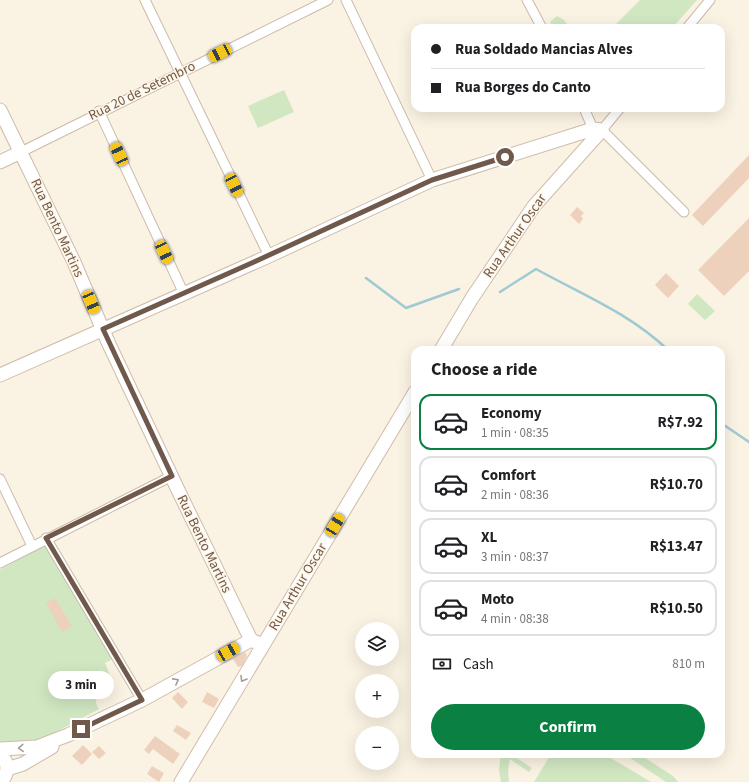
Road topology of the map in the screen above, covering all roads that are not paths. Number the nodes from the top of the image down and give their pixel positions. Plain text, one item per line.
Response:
1 (145, 0) edge
2 (328, 0) edge
3 (346, 0) edge
4 (527, 0) edge
5 (710, 0) edge
6 (540, 24) edge
7 (690, 24) edge
8 (179, 73) junction
9 (0, 110) edge
10 (99, 112) junction
11 (587, 112) edge
12 (616, 112) edge
13 (598, 130) junction
14 (21, 152) junction
15 (0, 162) edge
16 (432, 180) junction
17 (684, 212) dead end
18 (268, 256) junction
19 (184, 294) junction
20 (103, 329) junction
21 (442, 346) edge
22 (0, 375) edge
23 (411, 398) edge
24 (172, 476) junction
25 (0, 479) edge
26 (46, 538) junction
27 (32, 546) junction
28 (0, 563) edge
29 (257, 642) junction
30 (142, 700) junction
31 (68, 735) junction
32 (0, 749) edge
33 (0, 754) edge
34 (6, 778) edge
35 (181, 782) edge

1 - 8 street
2 - 8 street, Rua 20 de Setembro
3 - 16 street
4 - 6 street
5 - 7 street
8 - 10 street, Rua 20 de Setembro
8 - 18 street
9 - 14 street, Rua Bento Martins
10 - 14 street, Rua 20 de Setembro
10 - 19 street
11 - 13 street
12 - 13 street
13 - 16 street
13 - 17 street
13 - 21 street, Rua Arthur Oscar
14 - 15 street, Rua 20 de Setembro
14 - 20 street, Rua Bento Martins
16 - 18 street
18 - 19 street
19 - 20 street
20 - 22 street
20 - 24 street, Rua Bento Martins
23 - 29 street, Rua Arthur Oscar
24 - 26 street
24 - 29 street, Rua Bento Martins
25 - 27 street
26 - 27 street
26 - 30 street
27 - 28 street
30 -> 29 street
29 -> 35 street, Rua Arthur Oscar
30 - 31 street
31 -> 32 street
31 - 34 street
33 - 34 street

